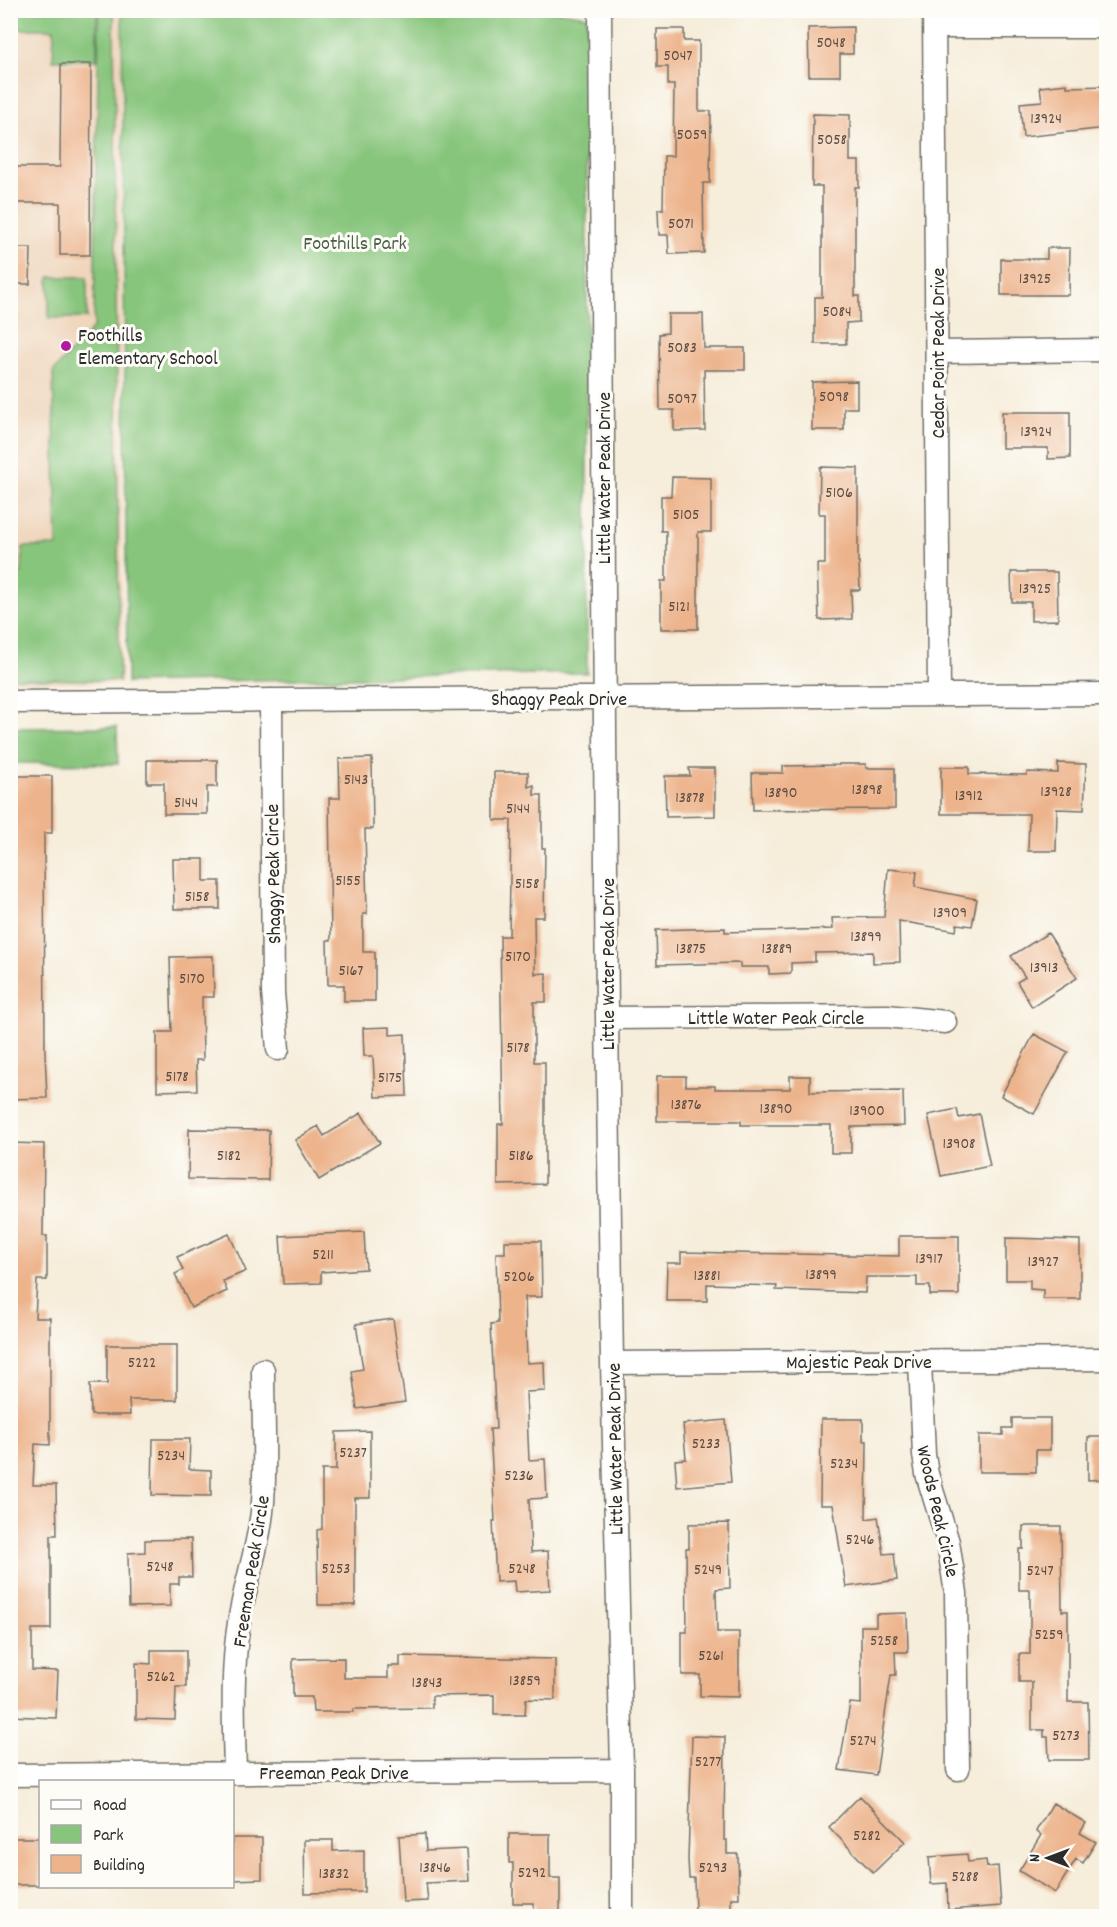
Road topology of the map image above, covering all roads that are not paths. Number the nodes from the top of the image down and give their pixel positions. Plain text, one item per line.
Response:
1 (600, 10) edge
2 (934, 19) edge
3 (1107, 27) edge
4 (1107, 350) edge
5 (937, 351) junction
6 (1107, 694) edge
7 (939, 695) junction
8 (605, 698) junction
9 (271, 700) junction
10 (10, 702) edge
11 (607, 1018) junction
12 (945, 1022) dead end
13 (278, 1049) dead end
14 (1107, 1359) edge
15 (920, 1361) junction
16 (612, 1363) junction
17 (263, 1370) dead end
18 (958, 1769) dead end
19 (622, 1770) junction
20 (235, 1773) junction
21 (10, 1774) edge
22 (622, 1917) edge

1 - 8 street, Little Water Peak Drive
2 - 3 street
2 - 5 street, Cedar Point Peak Drive
4 - 5 street
5 - 7 street, Cedar Point Peak Drive
6 - 7 street, Shaggy Peak Drive
7 - 8 street, Shaggy Peak Drive
8 - 9 street, Shaggy Peak Drive
8 - 11 street, Little Water Peak Drive
9 - 10 street, Shaggy Peak Drive
9 - 13 street, Shaggy Peak Circle
11 - 12 street, Little Water Peak Circle
11 - 16 street, Little Water Peak Drive
14 - 15 street, Majestic Peak Drive
15 - 16 street, Majestic Peak Drive
15 - 18 street, Woods Peak Circle
16 - 19 street, Little Water Peak Drive
17 - 20 street, Freeman Peak Circle
19 - 20 street, Freeman Peak Drive
19 - 22 street, Little Water Peak Drive
20 - 21 street, Freeman Peak Drive

